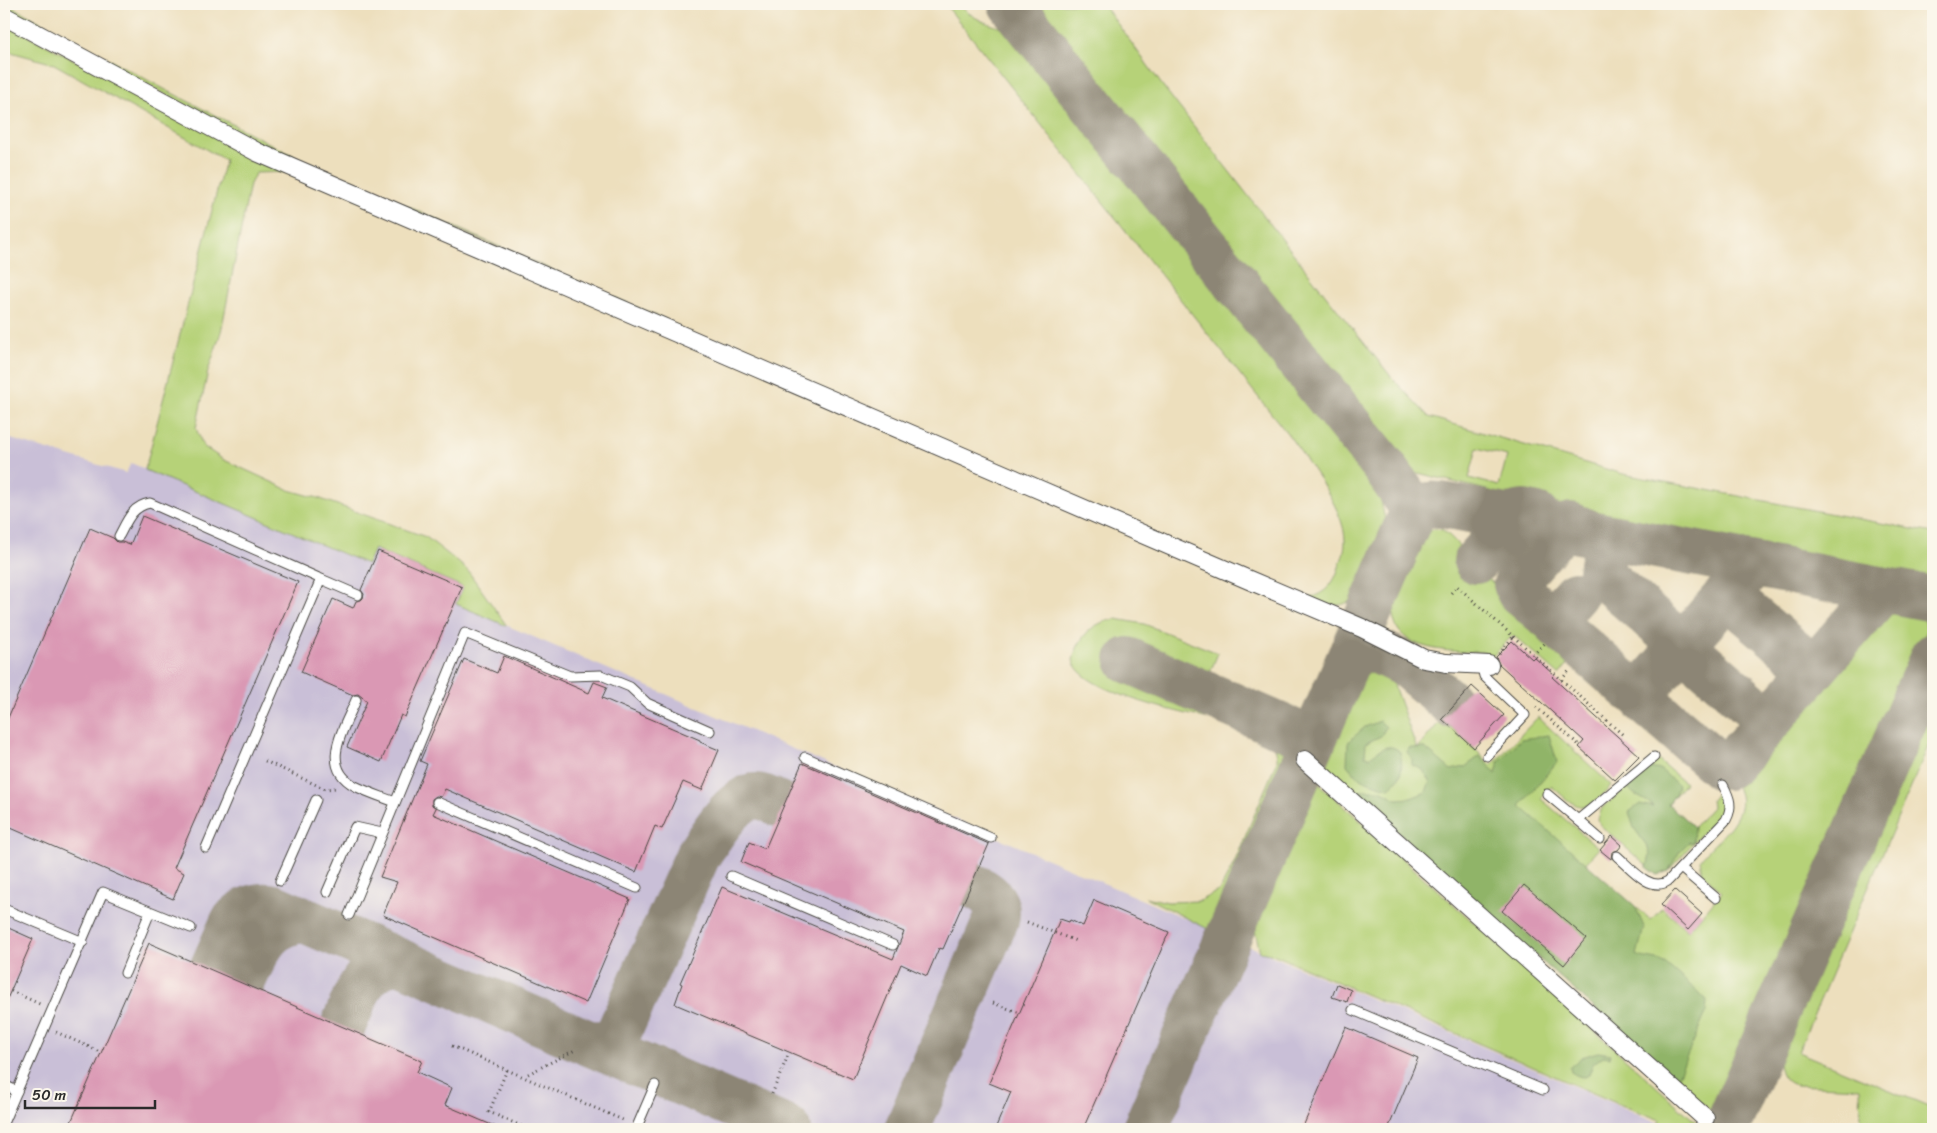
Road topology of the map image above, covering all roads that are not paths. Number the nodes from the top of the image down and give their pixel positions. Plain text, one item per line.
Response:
1 (4, 16) edge
2 (119, 536) dead end
3 (321, 579) junction
4 (358, 595) dead end
5 (1484, 664) joint
6 (356, 700) dead end
7 (710, 731) dead end
8 (1487, 756) dead end
9 (805, 757) dead end
10 (1654, 757) dead end
11 (1305, 760) dead end
12 (1723, 785) dead end
13 (1547, 794) dead end
14 (316, 800) dead end
15 (395, 802) junction
16 (437, 802) dead end
17 (1578, 820) junction
18 (382, 834) junction
19 (990, 838) dead end
20 (1600, 838) dead end
21 (206, 848) dead end
22 (1617, 856) dead end
23 (1681, 868) junction
24 (731, 876) dead end
25 (280, 881) dead end
26 (637, 888) dead end
27 (327, 892) dead end
28 (1716, 898) dead end
29 (4, 909) edge
30 (150, 912) junction
31 (349, 915) dead end
32 (191, 928) dead end
33 (82, 942) junction
34 (893, 944) dead end
35 (125, 973) dead end
36 (1352, 1010) dead end
37 (4, 1085) edge
38 (655, 1085) dead end
39 (1543, 1090) dead end
40 (17, 1091) junction
41 (1705, 1118) dead end
42 (4, 1121) edge
43 (636, 1128) edge

1 - 5 street
2 - 3 lane
3 - 4 lane
3 - 21 lane
5 - 8 lane
6 - 15 lane
7 - 15 lane
9 - 19 lane
10 - 17 lane
11 - 41 street
12 - 23 lane
13 - 17 lane
14 - 25 lane
15 - 18 lane
16 - 26 lane
17 - 20 lane
18 - 27 lane
18 - 31 lane
22 - 23 lane
23 - 28 lane
24 - 34 lane
29 - 33 lane
30 - 32 lane
30 - 33 lane
30 - 35 lane
33 - 40 lane
36 - 39 lane
37 - 40 lane
38 - 43 lane
40 - 42 lane

